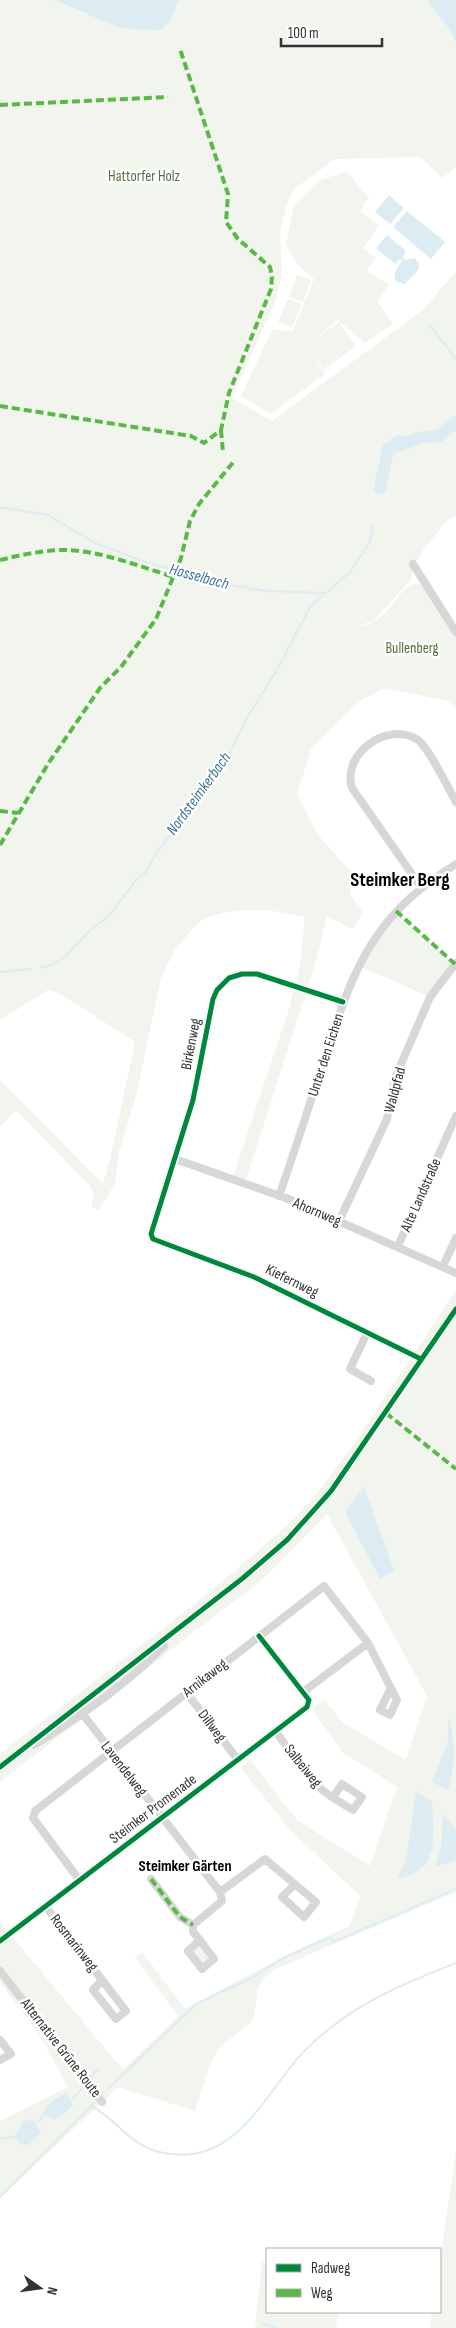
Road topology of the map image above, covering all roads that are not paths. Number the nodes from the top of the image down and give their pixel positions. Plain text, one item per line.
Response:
1 (413, 564) dead end
2 (456, 632) edge
3 (456, 802) edge
4 (456, 864) edge
5 (421, 887) junction
6 (456, 963) edge
7 (343, 1002) junction
8 (456, 1116) edge
9 (175, 1159) junction
10 (280, 1196) junction
11 (339, 1221) junction
12 (150, 1234) joint
13 (456, 1238) edge
14 (398, 1246) junction
15 (443, 1266) junction
16 (456, 1273) edge
17 (456, 1309) edge
18 (367, 1333) junction
19 (421, 1359) junction
20 (371, 1381) dead end
21 (259, 1636) junction
22 (368, 1642) junction
23 (391, 1688) dead end
24 (186, 1692) junction
25 (303, 1692) junction
26 (80, 1711) junction
27 (276, 1732) junction
28 (110, 1752) junction
29 (238, 1760) junction
30 (0, 1767) edge
31 (333, 1797) dead end
32 (162, 1818) junction
33 (151, 1879) dead end
34 (80, 1881) junction
35 (295, 1884) dead end
36 (220, 1892) junction
37 (46, 1907) junction
38 (193, 1925) junction
39 (200, 1940) dead end
40 (0, 1941) edge
41 (0, 1971) edge
42 (102, 1980) junction
43 (0, 2040) edge
44 (0, 2060) edge
45 (102, 2102) dead end

1 - 2 street
3 - 5 street
4 - 5 street, Unter den Eichen
5 - 7 street, Unter den Eichen
6 - 11 street, Waldpfad
7 - 9 street, Birkenweg
7 - 10 street, Unter den Eichen
8 - 14 street, Alte Landstraße
9 - 10 street, Ahornweg
9 - 12 street, Birkenweg
10 - 11 street, Ahornweg
11 - 14 street, Ahornweg
12 - 18 street, Kiefernweg
13 - 15 street
14 - 15 street, Ahornweg
15 - 16 street, Ahornweg
17 - 19 street
18 - 19 street, Kiefernweg
18 - 20 street
19 - 26 street
21 - 22 street, Arnikaweg
21 - 24 street, Arnikaweg
21 - 25 street
22 - 23 street
22 - 25 street
24 - 28 street, Arnikaweg
24 - 29 street, Dillweg
25 - 27 street, Steimker Promenade
26 - 28 street, Lavendelweg
26 - 30 street
27 - 29 street, Steimker Promenade
27 - 31 street, Salbeiweg
28 - 32 street, Lavendelweg
28 - 34 street, Arnikaweg
29 - 32 street, Steimker Promenade
32 - 34 street, Steimker Promenade
32 - 36 street, Lavendelweg
33 - 38 street
34 - 37 street, Steimker Promenade
35 - 36 street
36 - 38 street, Lavendelweg
37 - 40 street, Steimker Promenade
37 - 42 street, Rosmarinweg
38 - 39 street
41 - 45 street, Alternative Grüne Route
42 - 42 street, Rosmarinweg
43 - 44 street

